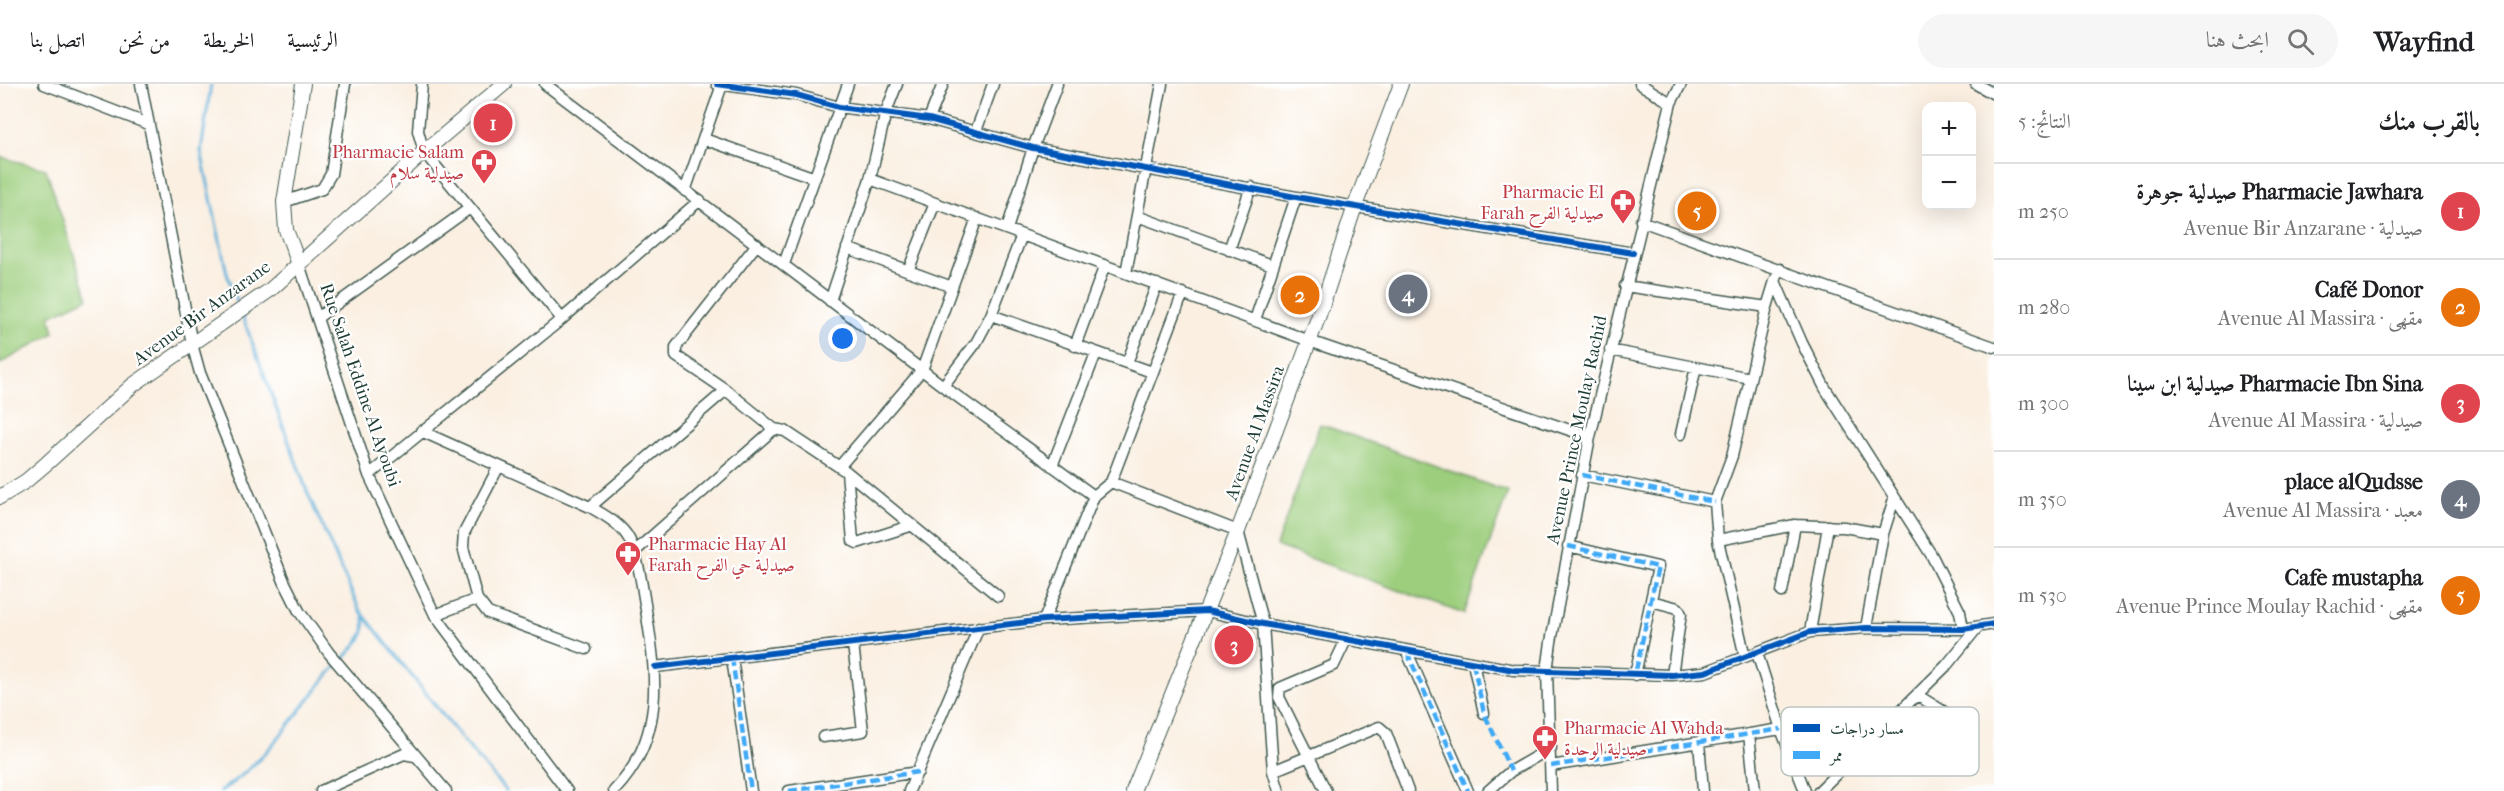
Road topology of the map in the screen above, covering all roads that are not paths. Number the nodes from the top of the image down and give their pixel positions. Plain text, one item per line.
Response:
1 (44, 84) edge
2 (141, 84) edge
3 (303, 84) edge
4 (345, 84) edge
5 (422, 84) edge
6 (488, 84) edge
7 (504, 84) edge
8 (545, 84) edge
9 (717, 84) edge
10 (848, 84) edge
11 (897, 84) edge
12 (943, 84) edge
13 (993, 84) edge
14 (1057, 84) edge
15 (1162, 84) edge
16 (1401, 84) edge
17 (1640, 84) edge
18 (1681, 84) edge
19 (1976, 84) edge
20 (722, 85) edge
21 (744, 86) edge
22 (797, 89) edge
23 (1994, 94) edge
24 (486, 99) junction
25 (1671, 102) junction
26 (839, 107) junction
27 (886, 112) junction
28 (929, 119) junction
29 (148, 124) junction
30 (976, 131) junction
31 (704, 139) junction
32 (1033, 148) junction
33 (424, 152) junction
34 (1147, 168) junction
35 (815, 178) junction
36 (870, 179) junction
37 (1251, 187) junction
38 (685, 191) junction
39 (1296, 197) junction
40 (700, 200) junction
41 (284, 201) junction
42 (935, 203) junction
43 (1355, 206) junction
44 (470, 208) junction
45 (1137, 216) junction
46 (977, 218) junction
47 (1641, 221) junction
48 (1007, 229) junction
49 (1022, 235) junction
50 (757, 244) junction
51 (847, 248) junction
52 (1228, 250) junction
53 (1633, 253) junction
54 (299, 264) junction
55 (784, 264) junction
56 (1105, 265) junction
57 (1272, 265) junction
58 (1780, 269) junction
59 (908, 271) junction
60 (1126, 273) junction
61 (1775, 281) junction
62 (1157, 284) junction
63 (952, 286) junction
64 (1625, 286) junction
65 (1182, 293) junction
66 (830, 301) junction
67 (1767, 307) junction
68 (991, 315) junction
69 (317, 318) junction
70 (562, 319) junction
71 (1255, 320) junction
72 (1309, 340) junction
73 (192, 344) junction
74 (1075, 346) junction
75 (1994, 346) edge
76 (1610, 350) junction
77 (1096, 353) junction
78 (1127, 363) junction
79 (1696, 367) junction
80 (922, 370) junction
81 (1152, 372) junction
82 (1750, 378) junction
83 (943, 386) junction
84 (726, 390) junction
85 (774, 429) junction
86 (421, 431) junction
87 (1681, 434) dead end
88 (1590, 437) junction
89 (499, 466) junction
90 (1052, 466) junction
91 (843, 470) junction
92 (369, 475) junction
93 (1582, 475) junction
94 (1111, 482) junction
95 (1094, 496) junction
96 (0, 497) edge
97 (1894, 499) junction
98 (1715, 502) junction
99 (590, 507) junction
100 (913, 525) junction
101 (1795, 525) junction
102 (1828, 526) junction
103 (1238, 531) junction
104 (1883, 534) junction
105 (1718, 540) junction
106 (1568, 546) junction
107 (633, 553) junction
108 (1782, 592) dead end
109 (998, 596) dead end
110 (477, 599) junction
111 (1651, 601) junction
112 (1207, 611) junction
113 (435, 615) junction
114 (1044, 620) junction
115 (1263, 624) junction
116 (1994, 624) edge
117 (980, 627) junction
118 (1866, 628) junction
119 (1977, 628) junction
120 (1963, 629) junction
121 (1810, 632) junction
122 (1346, 640) junction
123 (853, 644) junction
124 (586, 649) dead end
125 (1407, 652) junction
126 (1757, 653) junction
127 (1745, 657) junction
128 (732, 658) junction
129 (1473, 663) junction
130 (655, 667) junction
131 (1547, 671) junction
132 (1635, 675) junction
133 (1671, 675) junction
134 (1917, 695) junction
135 (1905, 707) edge
136 (1936, 707) edge
137 (1484, 713) dead end
138 (1781, 729) joint
139 (1749, 734) junction
140 (823, 737) dead end
141 (1699, 742) junction
142 (1551, 748) junction
143 (416, 756) junction
144 (1308, 757) junction
145 (1551, 766) junction
146 (1274, 771) junction
147 (918, 772) junction
148 (1799, 776) edge
149 (1834, 776) edge
150 (321, 791) edge
151 (446, 791) edge
152 (567, 791) edge
153 (614, 791) edge
154 (751, 791) edge
155 (789, 791) edge
156 (909, 791) edge
157 (1133, 791) edge
158 (1279, 791) edge
159 (1326, 791) edge
160 (1408, 791) edge
161 (1468, 791) edge
162 (1488, 791) edge
163 (1551, 791) edge
164 (1703, 791) edge
165 (1755, 791) edge
166 (1805, 791) edge
167 (1819, 791) edge

1 - 29 street
2 - 29 street
3 - 41 street, Rue Salah Eddine Al Ayoubi
4 - 41 street
5 - 33 street
6 - 24 street
7 - 24 street, Avenue Bir Anzarane
8 - 38 street
9 - 20 street
10 - 26 street
11 - 27 street
12 - 28 street
13 - 30 street
14 - 32 street
15 - 34 street
16 - 43 street, Avenue Al Massira
17 - 25 street
18 - 25 street, Avenue Prince Moulay Rachid
19 - 23 street
20 - 21 street
20 - 31 street
21 - 22 street
22 - 26 street
24 - 33 street, Avenue Bir Anzarane
25 - 47 street, Avenue Prince Moulay Rachid
26 - 27 street
26 - 35 street
27 - 28 street
27 - 36 street
28 - 30 street
29 - 73 street
30 - 32 street
31 - 35 street
31 - 38 street
32 - 34 street
32 - 48 street
33 - 44 street
33 - 54 street, Avenue Bir Anzarane
34 - 37 street
34 - 45 street
35 - 55 street
36 - 42 street
36 - 51 street
37 - 39 street
37 - 52 street
38 - 40 street
39 - 43 street
39 - 57 street
40 - 50 street
40 - 70 street
41 - 54 street, Rue Salah Eddine Al Ayoubi
42 - 46 street
42 - 59 street
43 - 53 street
43 - 72 street, Avenue Al Massira
44 - 69 street
44 - 70 street
45 - 52 street
45 - 60 street
46 - 48 street
46 - 63 street
47 - 53 street, Avenue Prince Moulay Rachid
47 - 58 street
48 - 49 street
49 - 56 street
49 - 68 street
50 - 55 street
50 - 84 street
51 - 59 street
51 - 66 street
52 - 57 street
53 - 64 street, Avenue Prince Moulay Rachid
54 - 69 street, Rue Salah Eddine Al Ayoubi
54 - 73 street, Avenue Bir Anzarane
55 - 66 street
56 - 60 street
56 - 74 street
57 - 71 street
58 - 61 street
58 - 75 street
59 - 63 street
60 - 62 street
61 - 67 street
61 - 97 street
62 - 65 street
62 - 78 street
63 - 80 street
64 - 67 street
64 - 76 street, Avenue Prince Moulay Rachid
65 - 71 street
65 - 81 street
66 - 80 street
67 - 82 street
68 - 74 street
68 - 83 street
69 - 92 street, Rue Salah Eddine Al Ayoubi
70 - 86 street
71 - 72 street
72 - 88 street
72 - 103 street, Avenue Al Massira
73 - 96 street, Avenue Bir Anzarane
73 - 143 street
74 - 77 street
76 - 79 street
76 - 88 street, Avenue Prince Moulay Rachid
77 - 78 street
77 - 90 street
78 - 81 street
79 - 82 street
79 - 87 street
80 - 83 street
80 - 91 street
81 - 94 street
82 - 98 street
83 - 90 street
84 - 85 street
84 - 99 street
85 - 91 street
85 - 107 street
86 - 89 street
86 - 92 street
88 - 93 street, Avenue Prince Moulay Rachid
89 - 99 street
89 - 110 street
90 - 95 street
91 - 100 street
91 - 100 street
92 - 113 street, Rue Salah Eddine Al Ayoubi
93 - 98 street
93 - 106 street, Avenue Prince Moulay Rachid
94 - 95 street
94 - 103 street
95 - 114 street
97 - 104 street
97 - 120 street
98 - 105 street
99 - 107 street
100 - 109 street
101 - 102 street
101 - 105 street
101 - 108 street
102 - 104 street
102 - 121 street
103 - 112 street, Avenue Al Massira
103 - 115 street
104 - 118 street
105 - 127 street
106 - 111 street
106 - 131 street, Avenue Prince Moulay Rachid
107 - 130 street
110 - 113 street
110 - 124 street
111 - 132 street
111 - 133 street
112 - 114 street
112 - 115 street
112 - 157 street, Avenue Al Massira
113 - 152 street, Rue Salah Eddine Al Ayoubi
114 - 117 street
115 - 122 street
115 - 146 street
116 - 119 street
117 - 123 street
117 - 147 street
118 - 120 street
118 - 121 street
119 - 120 street
119 - 134 street
121 - 126 street
122 - 125 street
122 - 144 street
123 - 128 street
123 - 140 street
125 - 129 street
125 - 161 street
126 - 127 street
126 - 138 street
127 - 133 street
128 - 130 street
128 - 154 street
129 - 131 street
129 - 137 street
130 - 153 street
131 - 132 street
131 - 142 street, Avenue Prince Moulay Rachid
132 - 133 street
134 - 135 street
134 - 136 street
138 - 139 street
139 - 141 street
139 - 165 street
141 - 145 street
141 - 164 street
142 - 145 street, Avenue Prince Moulay Rachid
142 - 162 street
143 - 150 street
143 - 151 street
144 - 146 street
144 - 159 street
144 - 160 street
145 - 163 street, Avenue Prince Moulay Rachid
146 - 158 street
147 - 155 street
147 - 156 street
148 - 166 street
149 - 167 street

